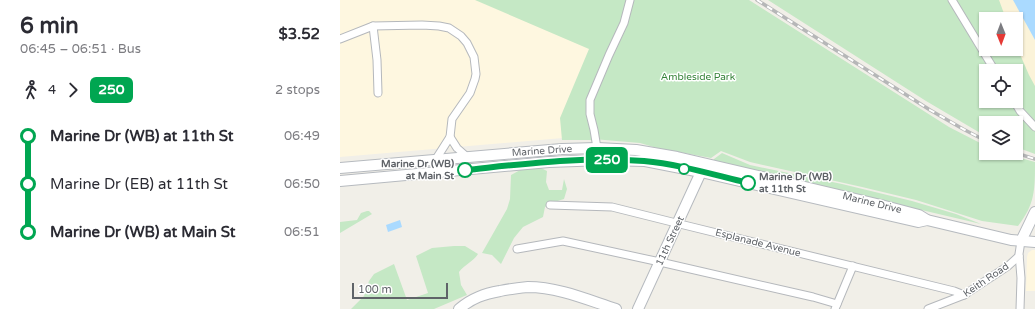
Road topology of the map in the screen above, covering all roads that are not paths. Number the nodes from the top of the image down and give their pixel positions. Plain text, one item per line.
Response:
1 (630, 0) edge
2 (952, 0) edge
3 (373, 26) junction
4 (340, 39) edge
5 (991, 64) edge
6 (378, 94) dead end
7 (1018, 108) edge
8 (1035, 128) edge
9 (450, 138) junction
10 (597, 148) junction
11 (466, 156) junction
12 (436, 159) junction
13 (588, 160) junction
14 (340, 168) edge
15 (701, 172) junction
16 (340, 181) edge
17 (550, 205) dead end
18 (1035, 212) edge
19 (927, 220) junction
20 (678, 224) junction
21 (1022, 241) junction
22 (1035, 242) edge
23 (517, 248) dead end
24 (1019, 256) junction
25 (660, 262) junction
26 (853, 266) junction
27 (964, 295) junction
28 (836, 307) edge
29 (459, 309) edge
30 (616, 309) edge
31 (638, 309) edge
32 (928, 309) edge
33 (1020, 309) edge

1 - 10 street
2 - 5 street
3 - 4 street
3 - 6 street
3 - 9 street
7 - 8 street
9 - 11 street
9 - 12 street
10 - 11 main road, Marine Drive
10 - 13 main road
10 - 19 main road, Marine Drive
11 - 12 main road, Marine Drive
12 - 14 main road, Marine Drive
13 - 15 main road, Marine Drive
13 - 16 main road, Marine Drive
15 - 19 main road, Marine Drive
15 - 20 main road, 11th Street
17 - 20 street, Esplanade Avenue
18 - 21 main road
19 - 21 main road, Marine Drive
20 - 25 main road, 11th Street
20 - 26 street, Esplanade Avenue
21 - 22 main road, Marine Drive
21 - 24 street
23 - 25 street
24 - 27 street, Keith Road
24 - 33 street
25 - 28 street
25 - 31 main road, 11th Street
26 - 27 street, Esplanade Avenue
26 - 28 street
27 - 32 street, Keith Road
29 - 30 main road

